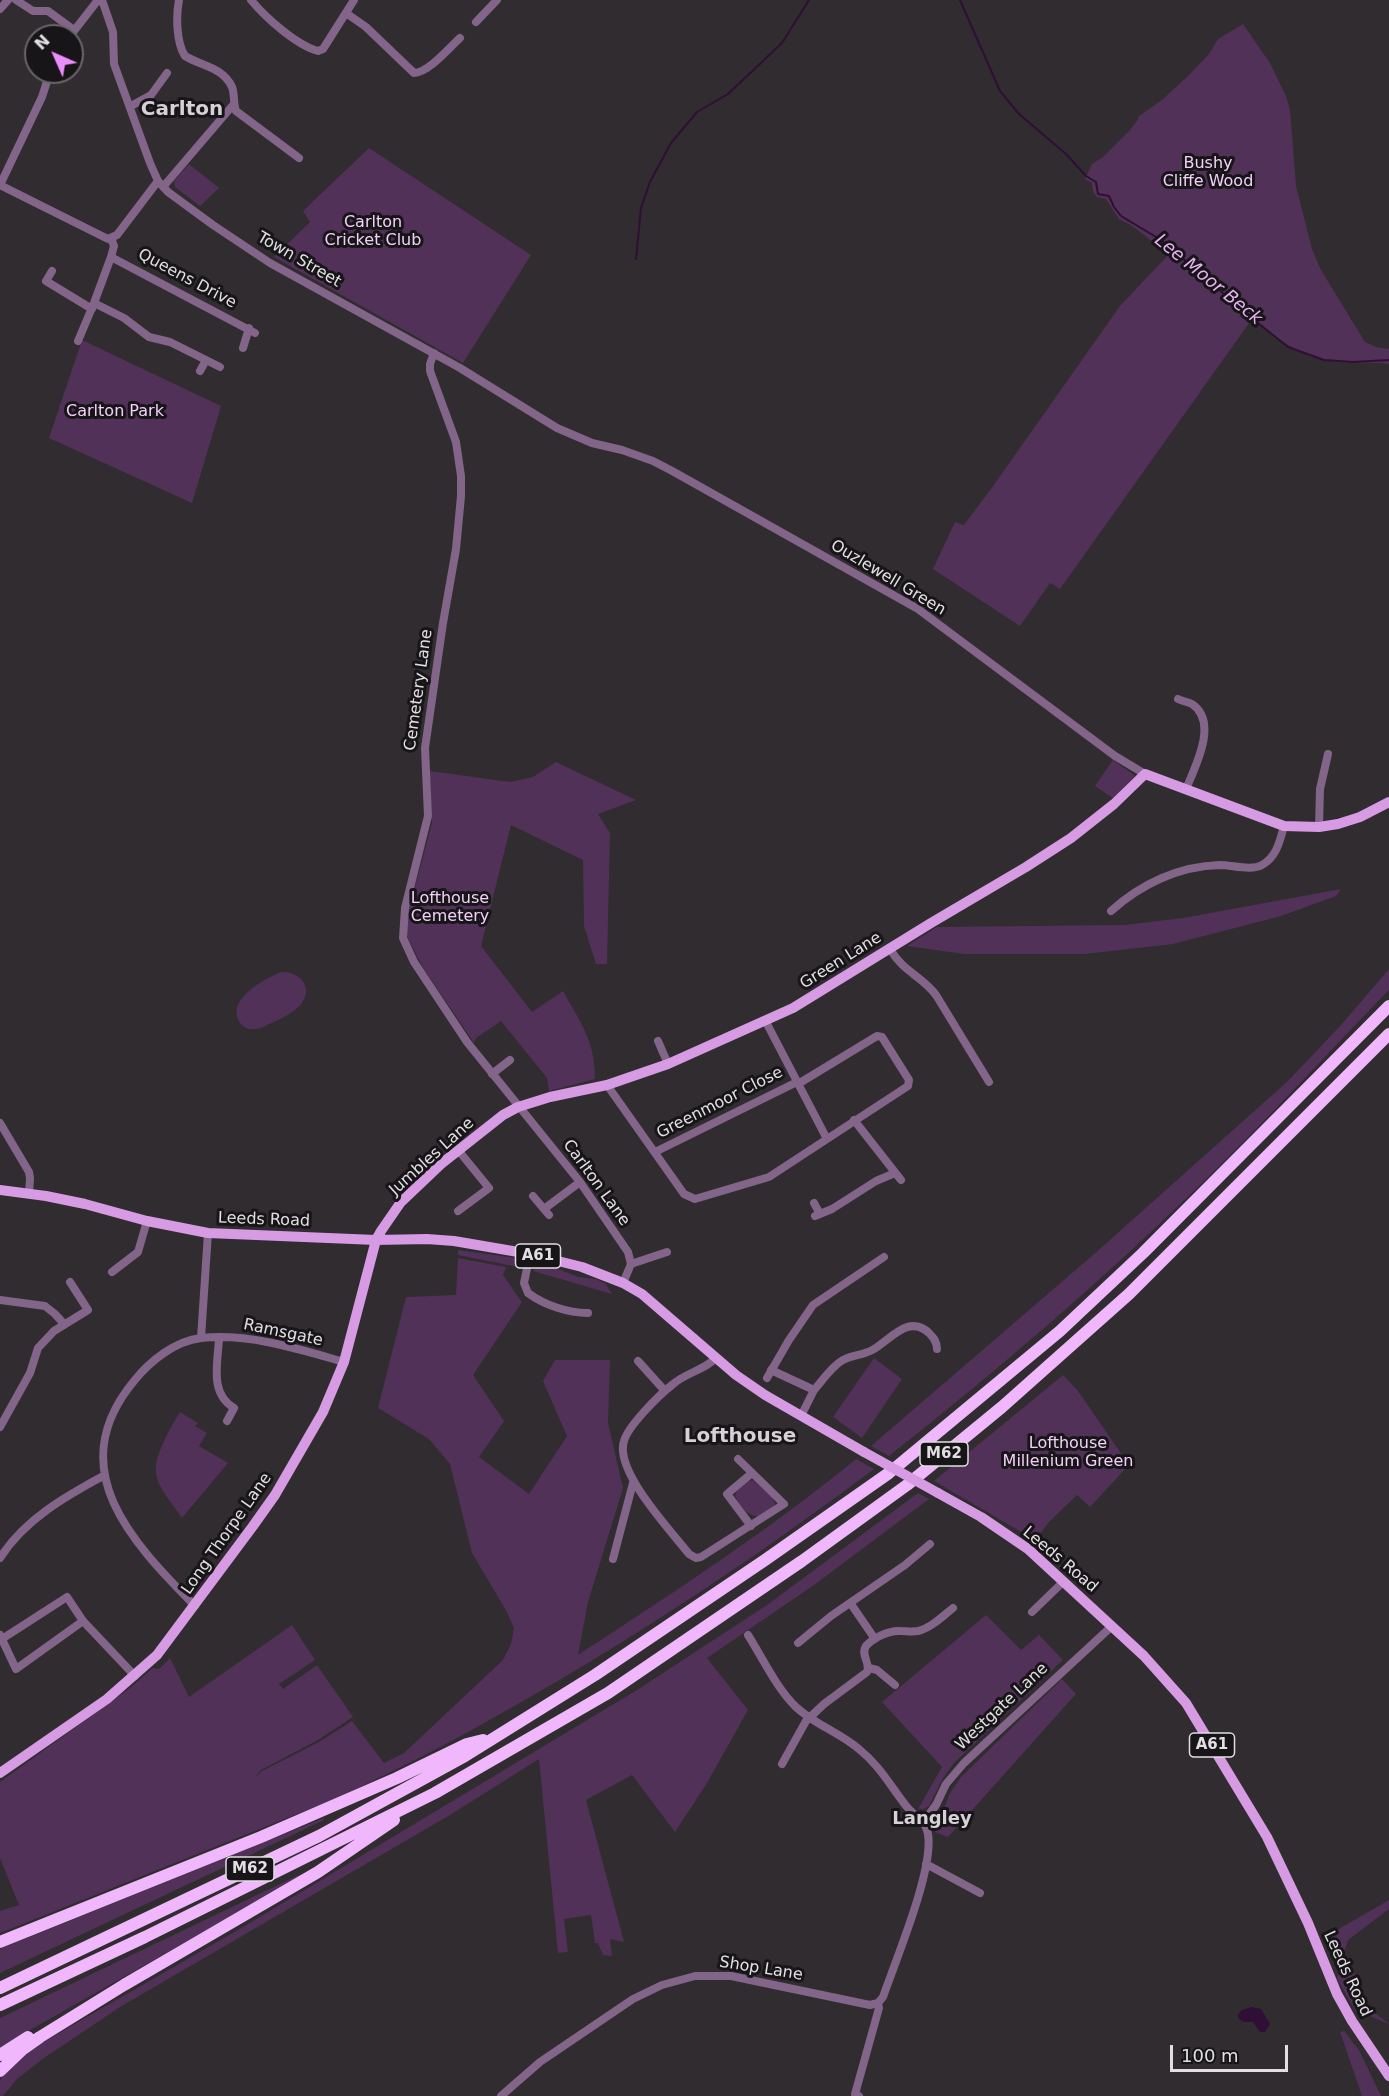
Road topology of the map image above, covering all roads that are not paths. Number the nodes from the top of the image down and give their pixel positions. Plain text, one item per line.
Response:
1 (8, 0) edge
2 (16, 0) edge
3 (100, 0) edge
4 (179, 0) edge
5 (354, 0) edge
6 (497, 0) edge
7 (256, 2) edge
8 (0, 9) edge
9 (346, 13) junction
10 (476, 22) dead end
11 (62, 24) edge
12 (80, 24) edge
13 (460, 38) dead end
14 (167, 74) dead end
15 (46, 84) edge
16 (233, 105) junction
17 (131, 106) junction
18 (299, 158) dead end
19 (160, 184) junction
20 (0, 185) edge
21 (111, 238) junction
22 (111, 256) junction
23 (52, 271) dead end
24 (93, 306) junction
25 (78, 341) dead end
26 (243, 348) dead end
27 (434, 353) junction
28 (206, 360) junction
29 (220, 367) dead end
30 (200, 371) dead end
31 (1178, 699) dead end
32 (1328, 754) dead end
33 (1145, 774) junction
34 (1186, 789) junction
35 (1389, 802) edge
36 (1284, 826) junction
37 (1319, 827) junction
38 (1111, 911) dead end
39 (894, 946) junction
40 (1389, 1006) edge
41 (766, 1022) junction
42 (1389, 1034) edge
43 (658, 1041) dead end
44 (510, 1059) dead end
45 (668, 1064) junction
46 (492, 1074) junction
47 (989, 1082) dead end
48 (797, 1083) junction
49 (607, 1085) junction
50 (518, 1107) junction
51 (854, 1120) junction
52 (0, 1123) edge
53 (826, 1138) junction
54 (458, 1150) junction
55 (656, 1152) junction
56 (579, 1182) junction
57 (0, 1190) edge
58 (28, 1194) junction
59 (532, 1196) dead end
60 (814, 1203) dead end
61 (458, 1211) dead end
62 (147, 1221) junction
63 (208, 1233) junction
64 (376, 1240) junction
65 (667, 1252) dead end
66 (530, 1254) junction
67 (884, 1257) dead end
68 (631, 1264) junction
69 (112, 1272) dead end
70 (70, 1282) dead end
71 (623, 1283) junction
72 (0, 1300) edge
73 (588, 1313) dead end
74 (64, 1324) junction
75 (201, 1338) junction
76 (219, 1338) junction
77 (937, 1349) dead end
78 (715, 1359) junction
79 (638, 1361) dead end
80 (344, 1362) junction
81 (814, 1390) junction
82 (664, 1391) junction
83 (801, 1416) junction
84 (227, 1420) dead end
85 (1, 1423) edge
86 (738, 1459) dead end
87 (752, 1473) junction
88 (105, 1475) junction
89 (633, 1483) junction
90 (751, 1526) junction
91 (930, 1544) dead end
92 (0, 1558) edge
93 (613, 1559) dead end
94 (1064, 1581) junction
95 (851, 1604) junction
96 (195, 1606) junction
97 (953, 1608) dead end
98 (1032, 1612) dead end
99 (83, 1621) junction
100 (1113, 1626) junction
101 (748, 1635) dead end
102 (1, 1637) edge
103 (875, 1640) junction
104 (798, 1643) dead end
105 (869, 1668) junction
106 (135, 1676) junction
107 (895, 1684) dead end
108 (809, 1718) junction
109 (492, 1737) junction
110 (782, 1764) dead end
111 (0, 1773) edge
112 (435, 1793) junction
113 (924, 1821) junction
114 (926, 1864) junction
115 (980, 1893) dead end
116 (0, 1942) edge
117 (124, 1985) junction
118 (0, 1988) edge
119 (881, 2000) junction
120 (0, 2005) edge
121 (0, 2055) edge
122 (0, 2070) edge
123 (1389, 2076) edge
124 (857, 2095) edge
125 (501, 2096) edge

1 - 8 street
2 - 11 street
3 - 12 street
3 - 17 street
4 - 16 street
5 - 9 street
6 - 10 street
7 - 9 street
9 - 13 street
14 - 17 street
15 - 20 street
16 - 18 street
16 - 19 street
17 - 19 street
19 - 21 street
19 - 27 street, Town Street
20 - 21 street
21 - 22 street
22 - 24 street
22 - 26 street, Queens Drive
23 - 24 street
24 - 25 street
24 - 28 street
27 - 33 street, Ouzlewell Green
27 - 46 street, Cemetery Lane
28 - 29 street
28 - 30 street
31 - 34 street
32 - 37 street
33 - 34 main road, Ouzlewell Green
33 - 39 main road, Green Lane
34 - 36 main road, Ouzlewell Green
35 - 37 main road, Ouzlewell Green
36 - 37 main road, Ouzlewell Green
36 - 38 street
39 - 41 main road, Green Lane
39 - 47 street
40 - 109 highway, M62
41 - 45 main road, Green Lane
41 - 48 street
42 - 112 highway, M62
43 - 45 street
44 - 46 street
45 - 49 main road, Green Lane
46 - 50 street, Cemetery Lane
48 - 51 street, Greenmoor Close
48 - 53 street
48 - 55 street, Greenmoor Close
49 - 50 main road, Green Lane
49 - 55 street
50 - 54 main road, Jumbles Lane
50 - 56 street, Carlton Lane
51 - 53 street
51 - 60 street
52 - 58 street
53 - 55 street
54 - 61 street
54 - 64 main road, Jumbles Lane
56 - 59 street
56 - 68 street, Carlton Lane
57 - 58 main road, Leeds Road / A61
58 - 62 main road, Leeds Road / A61
62 - 63 main road, Leeds Road / A61
62 - 69 street
63 - 64 main road, Leeds Road / A61
63 - 75 street
64 - 66 main road, Leeds Road / A61
64 - 80 main road, Long Thorpe Lane
65 - 68 street
66 - 71 main road, Leeds Road / A61
66 - 73 street
67 - 81 street
68 - 71 street
70 - 74 street
71 - 78 main road, Leeds Road / A61
72 - 74 street
74 - 85 street
75 - 76 street, Ramsgate
75 - 88 street, Ramsgate
76 - 80 street, Ramsgate
76 - 84 street
77 - 81 street
78 - 82 street
78 - 83 main road, Leeds Road / A61
79 - 82 street
80 - 96 main road, Long Thorpe Lane
81 - 83 street
82 - 89 street
83 - 94 main road, Leeds Road / A61, bridge
86 - 87 street
87 - 90 street
87 - 90 street
88 - 92 street
88 - 96 street, Ramsgate
89 - 90 street
89 - 93 street
91 - 95 street
94 - 98 street
94 - 100 main road, Leeds Road / A61
95 - 103 street
95 - 104 street
96 - 106 main road, Long Thorpe Lane
97 - 103 street
99 - 102 street
99 - 102 street
99 - 106 street
100 - 113 street, Westgate Lane
100 - 123 main road, Leeds Road / A61
101 - 108 street
103 - 105 street
105 - 107 street
105 - 108 street
106 - 111 main road, Long Thorpe Lane
108 - 110 street
108 - 113 street
109 - 116 highway
109 - 118 highway, M62
112 - 117 highway, M62
112 - 120 highway, M62
113 - 114 street
114 - 115 street
114 - 119 street
117 - 121 highway
117 - 122 highway
119 - 124 street
119 - 125 street, Shop Lane

